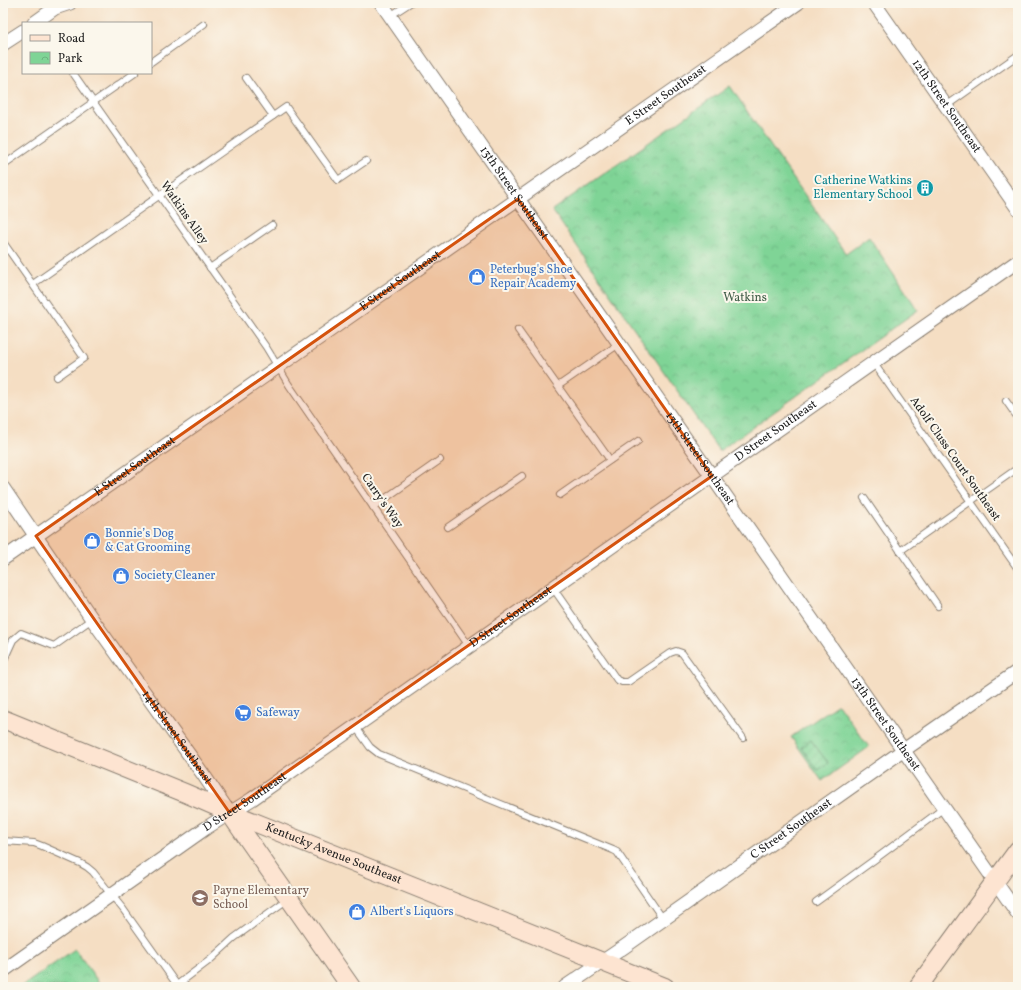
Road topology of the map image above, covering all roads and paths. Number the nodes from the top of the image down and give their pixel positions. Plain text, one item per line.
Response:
1 (70, 3) edge
2 (381, 3) edge
3 (410, 3) edge
4 (798, 3) edge
5 (874, 3) edge
6 (56, 6) edge
7 (390, 16) junction
8 (36, 22) edge
9 (204, 24) dead end
10 (22, 31) edge
11 (3, 44) edge
12 (1018, 55) edge
13 (152, 61) edge
14 (74, 74) edge
15 (134, 74) edge
16 (246, 78) dead end
17 (93, 102) junction
18 (946, 106) junction
19 (273, 116) junction
20 (366, 161) dead end
21 (3, 165) edge
22 (159, 196) junction
23 (518, 199) junction
24 (1018, 209) edge
25 (272, 225) dead end
26 (3, 242) edge
27 (1018, 261) edge
28 (210, 268) junction
29 (33, 284) junction
30 (518, 330) dead end
31 (618, 344) junction
32 (873, 362) junction
33 (278, 367) junction
34 (57, 377) dead end
35 (558, 386) junction
36 (1006, 401) dead end
37 (1018, 418) edge
38 (638, 441) dead end
39 (440, 460) dead end
40 (610, 460) junction
41 (1018, 468) edge
42 (522, 476) dead end
43 (712, 476) junction
44 (3, 488) edge
45 (560, 495) dead end
46 (864, 498) dead end
47 (970, 501) junction
48 (373, 507) junction
49 (448, 527) dead end
50 (36, 536) junction
51 (900, 551) junction
52 (3, 559) edge
53 (1018, 569) edge
54 (553, 588) junction
55 (938, 606) dead end
56 (92, 619) junction
57 (469, 646) junction
58 (3, 662) edge
59 (1018, 671) edge
60 (3, 719) edge
61 (355, 726) junction
62 (743, 738) dead end
63 (904, 750) junction
64 (944, 808) junction
65 (229, 812) junction
66 (3, 841) edge
67 (1018, 850) edge
68 (996, 882) junction
69 (111, 895) junction
70 (289, 898) junction
71 (816, 902) dead end
72 (1017, 910) edge
73 (663, 919) junction
74 (602, 962) junction
75 (3, 971) edge
76 (182, 984) edge
77 (351, 987) edge
78 (564, 987) edge
79 (665, 987) edge
80 (918, 987) edge

1 - 6 street
2 - 7 street, 13th Street Southeast
3 - 7 lane
4 - 23 street, E Street Southeast
5 - 18 street, 12th Street Southeast
6 - 8 street
7 - 23 street, 13th Street Southeast
9 - 13 lane
10 - 11 street
12 - 18 lane
14 - 17 lane, Watkins Alley
15 - 17 lane
16 - 19 lane
17 - 21 lane
17 - 22 lane, Watkins Alley
18 - 24 street, 12th Street Southeast
19 - 20 lane
19 - 22 lane
22 - 28 lane, Watkins Alley
22 - 29 lane
23 - 31 street, 13th Street Southeast
23 - 33 street, E Street Southeast
25 - 28 lane
26 - 29 lane
27 - 32 street, D Street Southeast
28 - 33 lane, Watkins Alley
29 - 34 lane
30 - 35 lane
31 - 35 lane
31 - 43 street, 13th Street Southeast
32 - 43 street, D Street Southeast
32 - 47 lane, Adolf Cluss Court Southeast
33 - 48 lane, Carry's Way
33 - 50 street, E Street Southeast
35 - 40 lane
36 - 37 lane
38 - 40 lane
39 - 48 lane
40 - 45 lane
41 - 47 lane
42 - 49 lane
43 - 54 street, D Street Southeast
43 - 63 street, 13th Street Southeast
44 - 50 street, 14th Street Southeast
46 - 51 lane
47 - 51 lane
47 - 53 lane, Adolf Cluss Court Southeast
48 - 57 lane, Carry's Way
50 - 52 street, E Street Southeast
50 - 56 street, 14th Street Southeast
51 - 55 lane
54 - 57 street, D Street Southeast
54 - 62 lane
56 - 58 lane
56 - 65 street, 14th Street Southeast
57 - 61 street, D Street Southeast
59 - 63 street, C Street Southeast
60 - 65 street, Kentucky Avenue Southeast
61 - 65 street, D Street Southeast
61 - 73 lane
63 - 64 street, 13th Street Southeast
63 - 73 street, C Street Southeast
64 - 68 street, 13th Street Southeast
64 - 71 lane
65 - 69 street, D Street Southeast
65 - 70 street, 14th Street Southeast
65 - 74 street, Kentucky Avenue Southeast
66 - 69 lane
67 - 68 street
68 - 72 street, 13th Street Southeast
68 - 80 street
69 - 75 street, D Street Southeast
69 - 76 lane
70 - 76 lane
70 - 77 street, 14th Street Southeast
73 - 74 street, C Street Southeast
74 - 78 street, C Street Southeast
74 - 79 street, Kentucky Avenue Southeast

